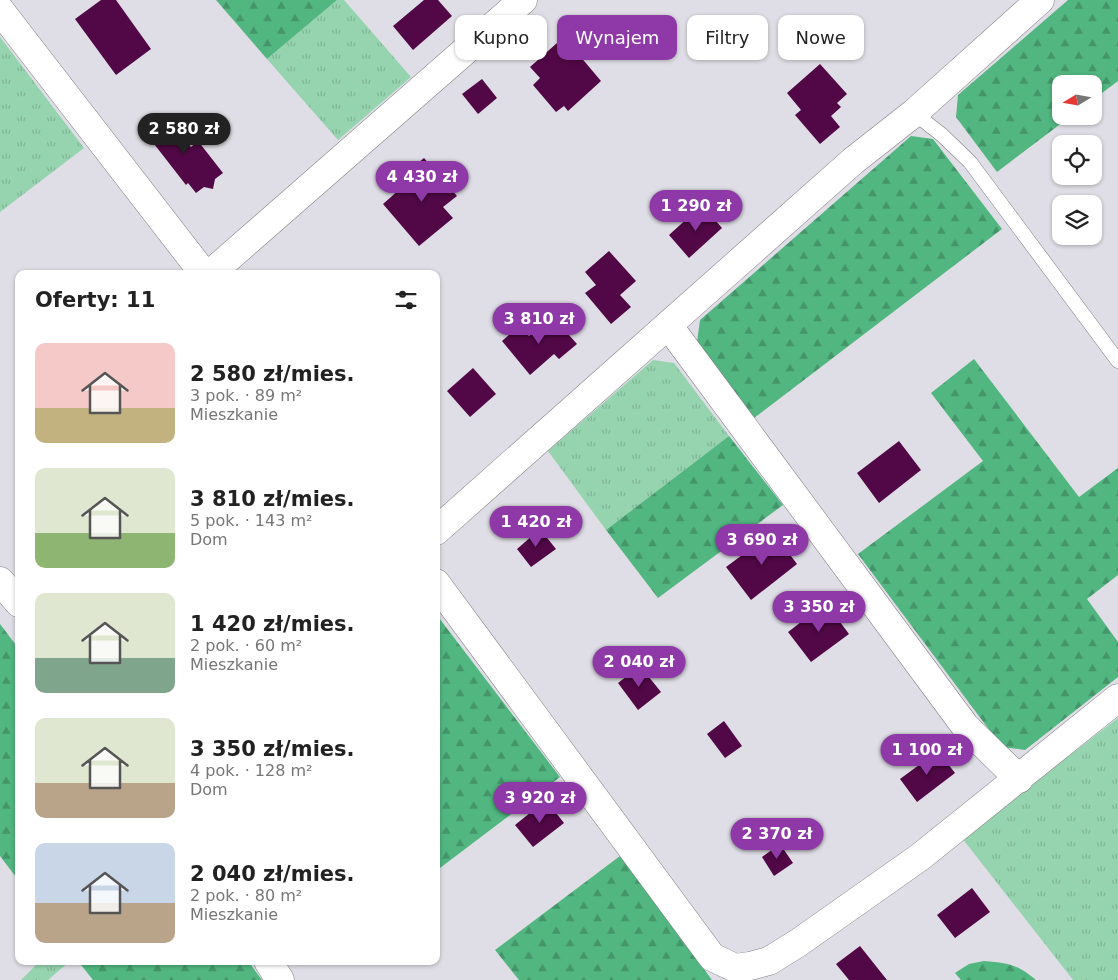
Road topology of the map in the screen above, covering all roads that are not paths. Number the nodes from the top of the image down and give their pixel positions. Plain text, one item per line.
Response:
1 (523, 0) edge
2 (1040, 0) edge
3 (0, 10) edge
4 (914, 113) junction
5 (201, 270) edge
6 (215, 270) edge
7 (668, 325) junction
8 (1118, 361) edge
9 (440, 527) edge
10 (0, 581) edge
11 (440, 588) edge
12 (15, 598) edge
13 (1118, 698) edge
14 (1019, 779) junction
15 (271, 965) edge
16 (280, 980) edge

1 - 6 street
2 - 4 street
3 - 5 street
4 - 7 street
4 - 8 lane
7 - 9 street
7 - 14 street
10 - 12 street
11 - 14 street
13 - 14 street
15 - 16 street

